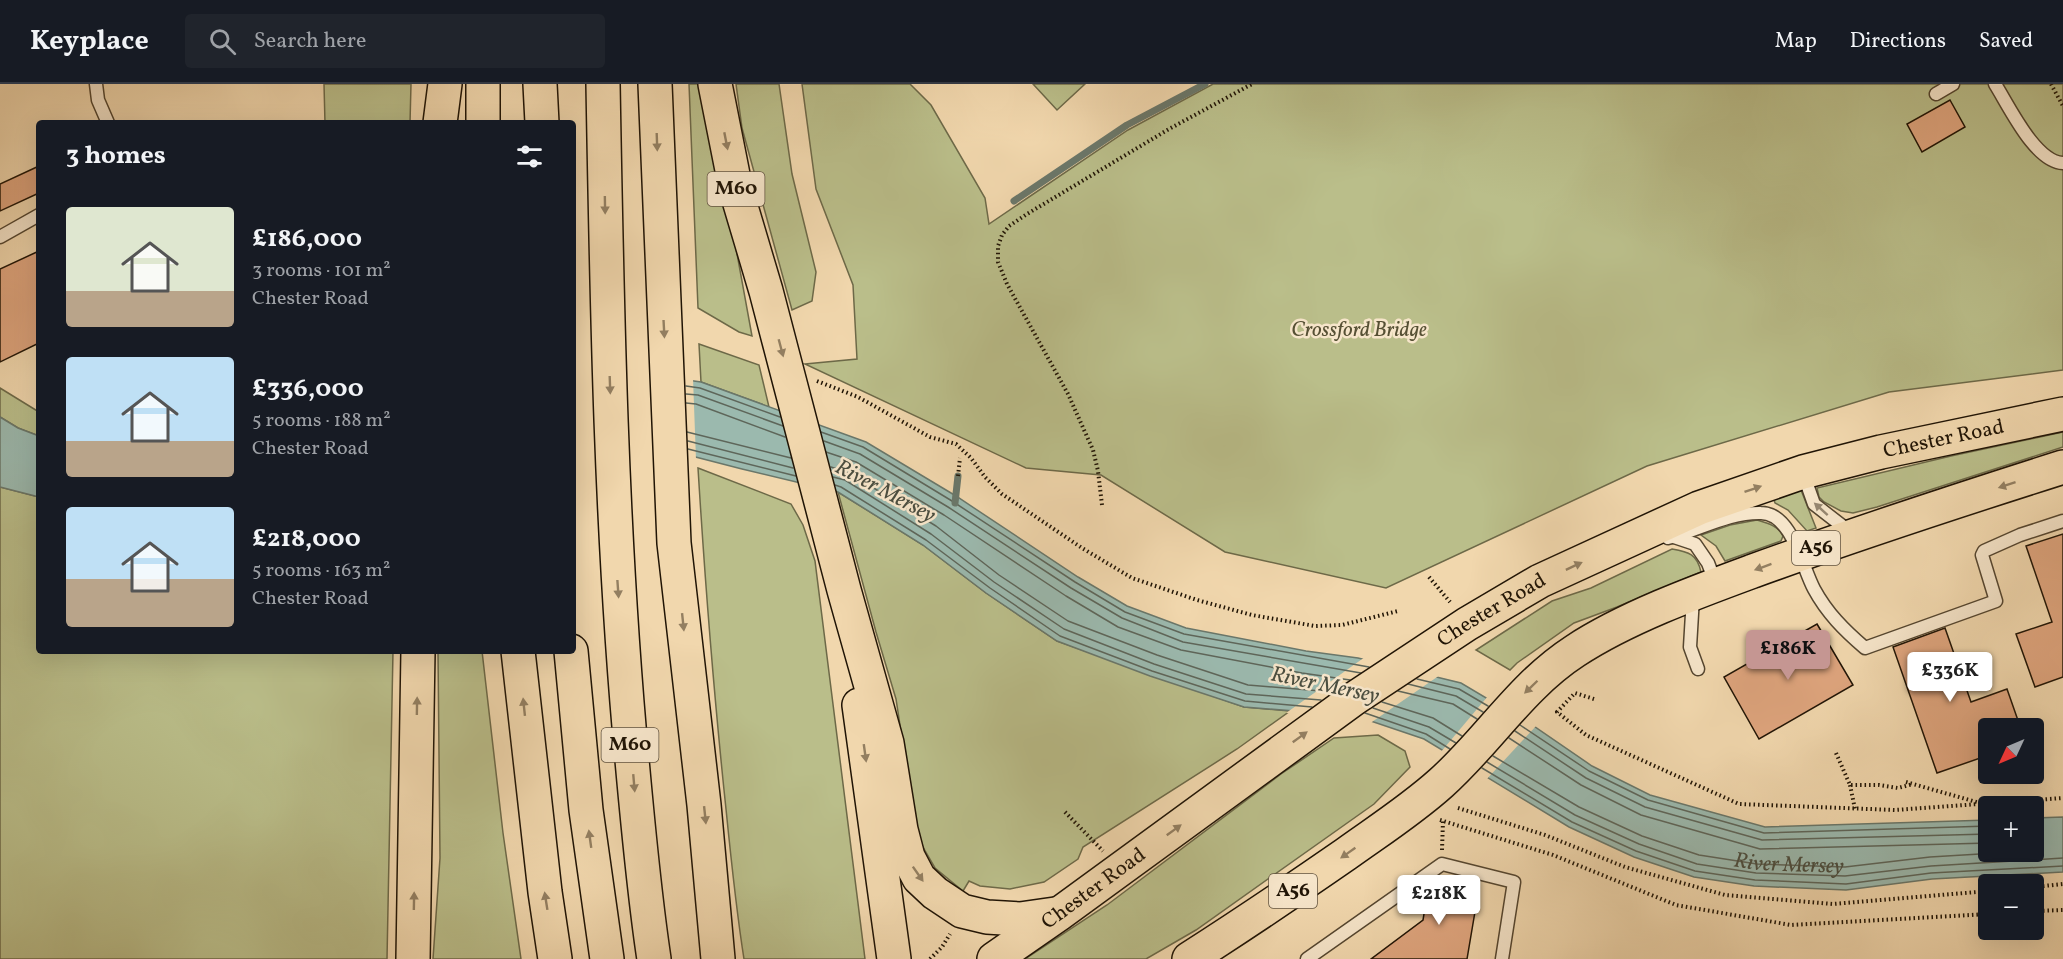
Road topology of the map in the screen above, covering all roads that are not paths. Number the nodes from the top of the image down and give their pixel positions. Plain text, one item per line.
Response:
1 (96, 84) edge
2 (433, 84) edge
3 (445, 84) edge
4 (483, 84) edge
5 (540, 84) edge
6 (603, 84) edge
7 (655, 84) edge
8 (715, 84) edge
9 (1953, 84) edge
10 (1995, 84) edge
11 (1936, 94) dead end
12 (107, 120) edge
13 (433, 120) edge
14 (440, 120) edge
15 (483, 120) edge
16 (542, 120) edge
17 (2063, 163) edge
18 (36, 217) edge
19 (0, 237) edge
20 (2063, 414) edge
21 (2063, 466) edge
22 (1803, 472) junction
23 (2063, 521) edge
24 (1854, 534) junction
25 (1674, 537) junction
26 (1605, 551) junction
27 (1801, 554) junction
28 (844, 590) junction
29 (1705, 590) junction
30 (418, 654) edge
31 (518, 654) edge
32 (571, 654) edge
33 (1698, 669) dead end
34 (1059, 914) junction
35 (413, 959) edge
36 (555, 959) edge
37 (607, 959) edge
38 (654, 959) edge
39 (718, 959) edge
40 (894, 959) edge
41 (994, 959) edge
42 (1189, 959) edge
43 (1306, 959) edge
44 (1502, 959) edge

1 - 12 lane
2 - 13 highway
3 - 14 highway
4 - 15 highway
5 - 16 highway
6 -> 38 highway, M60
7 -> 39 highway
8 -> 28 highway, M60
9 - 11 lane
10 - 17 lane
18 - 19 lane
20 - 22 highway, Chester Road
21 -> 24 highway, A56
24 -> 22 lane
26 -> 22 highway, Chester Road
23 - 27 lane
24 - 27 highway, A56
25 - 26 lane
25 - 27 lane
25 - 29 lane
34 -> 26 highway, Chester Road
27 -> 29 highway, A56
28 -> 34 highway, M60
28 -> 40 highway, M60
29 - 33 lane
29 -> 42 highway, A56
35 -> 30 highway
36 -> 31 highway
37 -> 32 highway, M60
34 - 41 highway, Chester Road
43 - 44 lane

